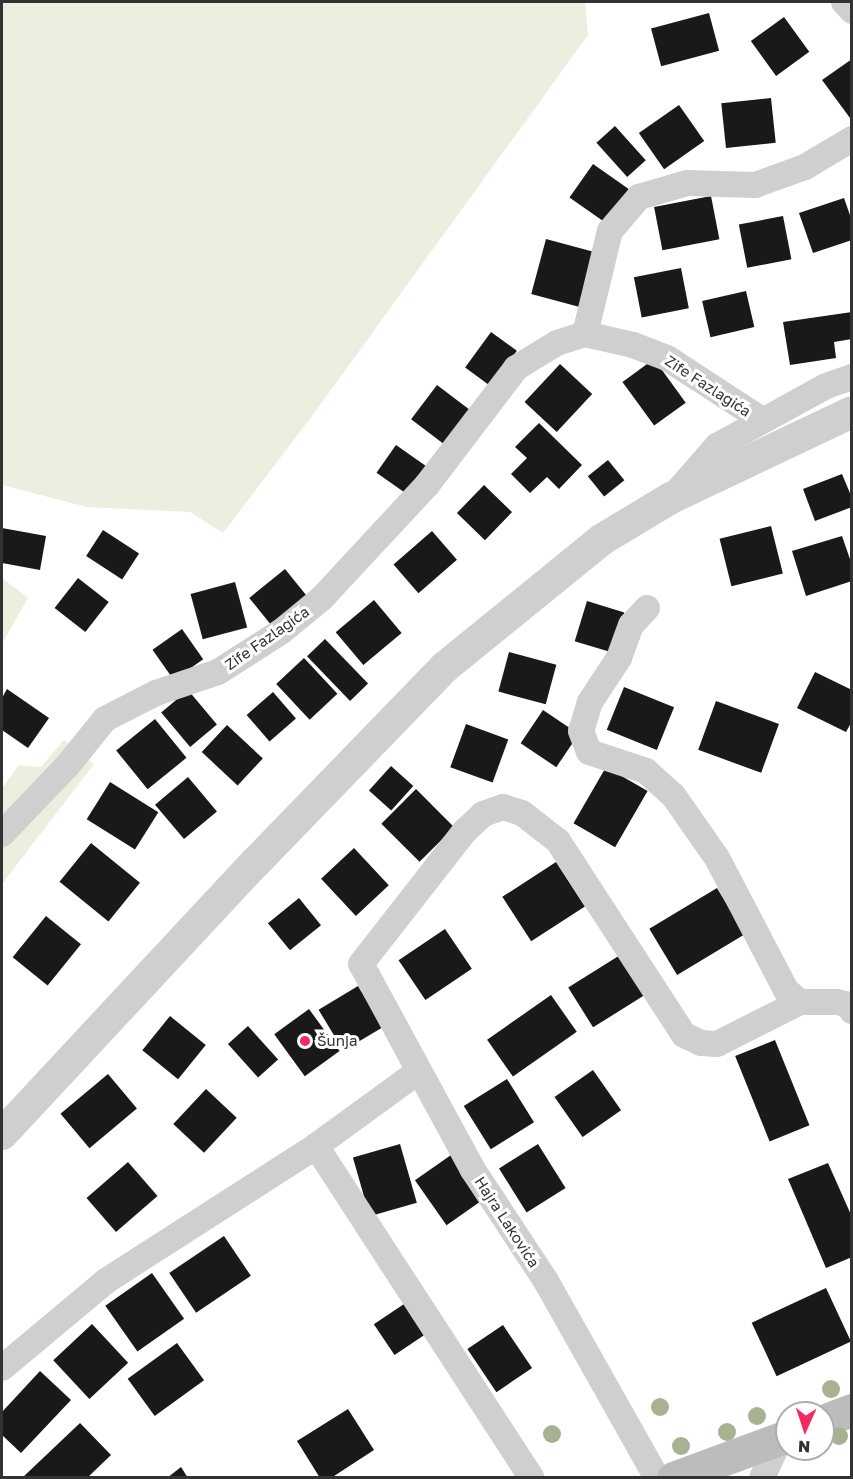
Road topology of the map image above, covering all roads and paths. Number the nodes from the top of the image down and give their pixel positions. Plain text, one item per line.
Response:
1 (844, 2) edge
2 (852, 11) edge
3 (852, 139) edge
4 (585, 334) junction
5 (852, 377) edge
6 (852, 412) edge
7 (762, 420) junction
8 (671, 498) junction
9 (647, 608) dead end
10 (2, 834) edge
11 (800, 1002) junction
12 (852, 1011) edge
13 (419, 1071) junction
14 (2, 1134) edge
15 (316, 1146) junction
16 (2, 1368) edge
17 (852, 1410) edge
18 (835, 1416) edge
19 (775, 1441) edge
20 (775, 1454) edge
21 (532, 1478) edge
22 (657, 1478) edge
23 (673, 1478) edge
24 (762, 1478) edge

1 - 2 street
3 - 4 street
4 - 7 street, Zife Fazlagića
4 - 10 street, Zife Fazlagića
5 - 7 street
6 - 8 street
7 - 8 street
8 - 14 street
9 - 11 street
11 - 12 street
11 - 13 street, Hajra Lakovića
13 - 15 street
13 - 22 street, Hajra Lakovića
15 - 16 street
15 - 21 street
17 - 18 main road
19 - 23 main road
20 - 24 street

